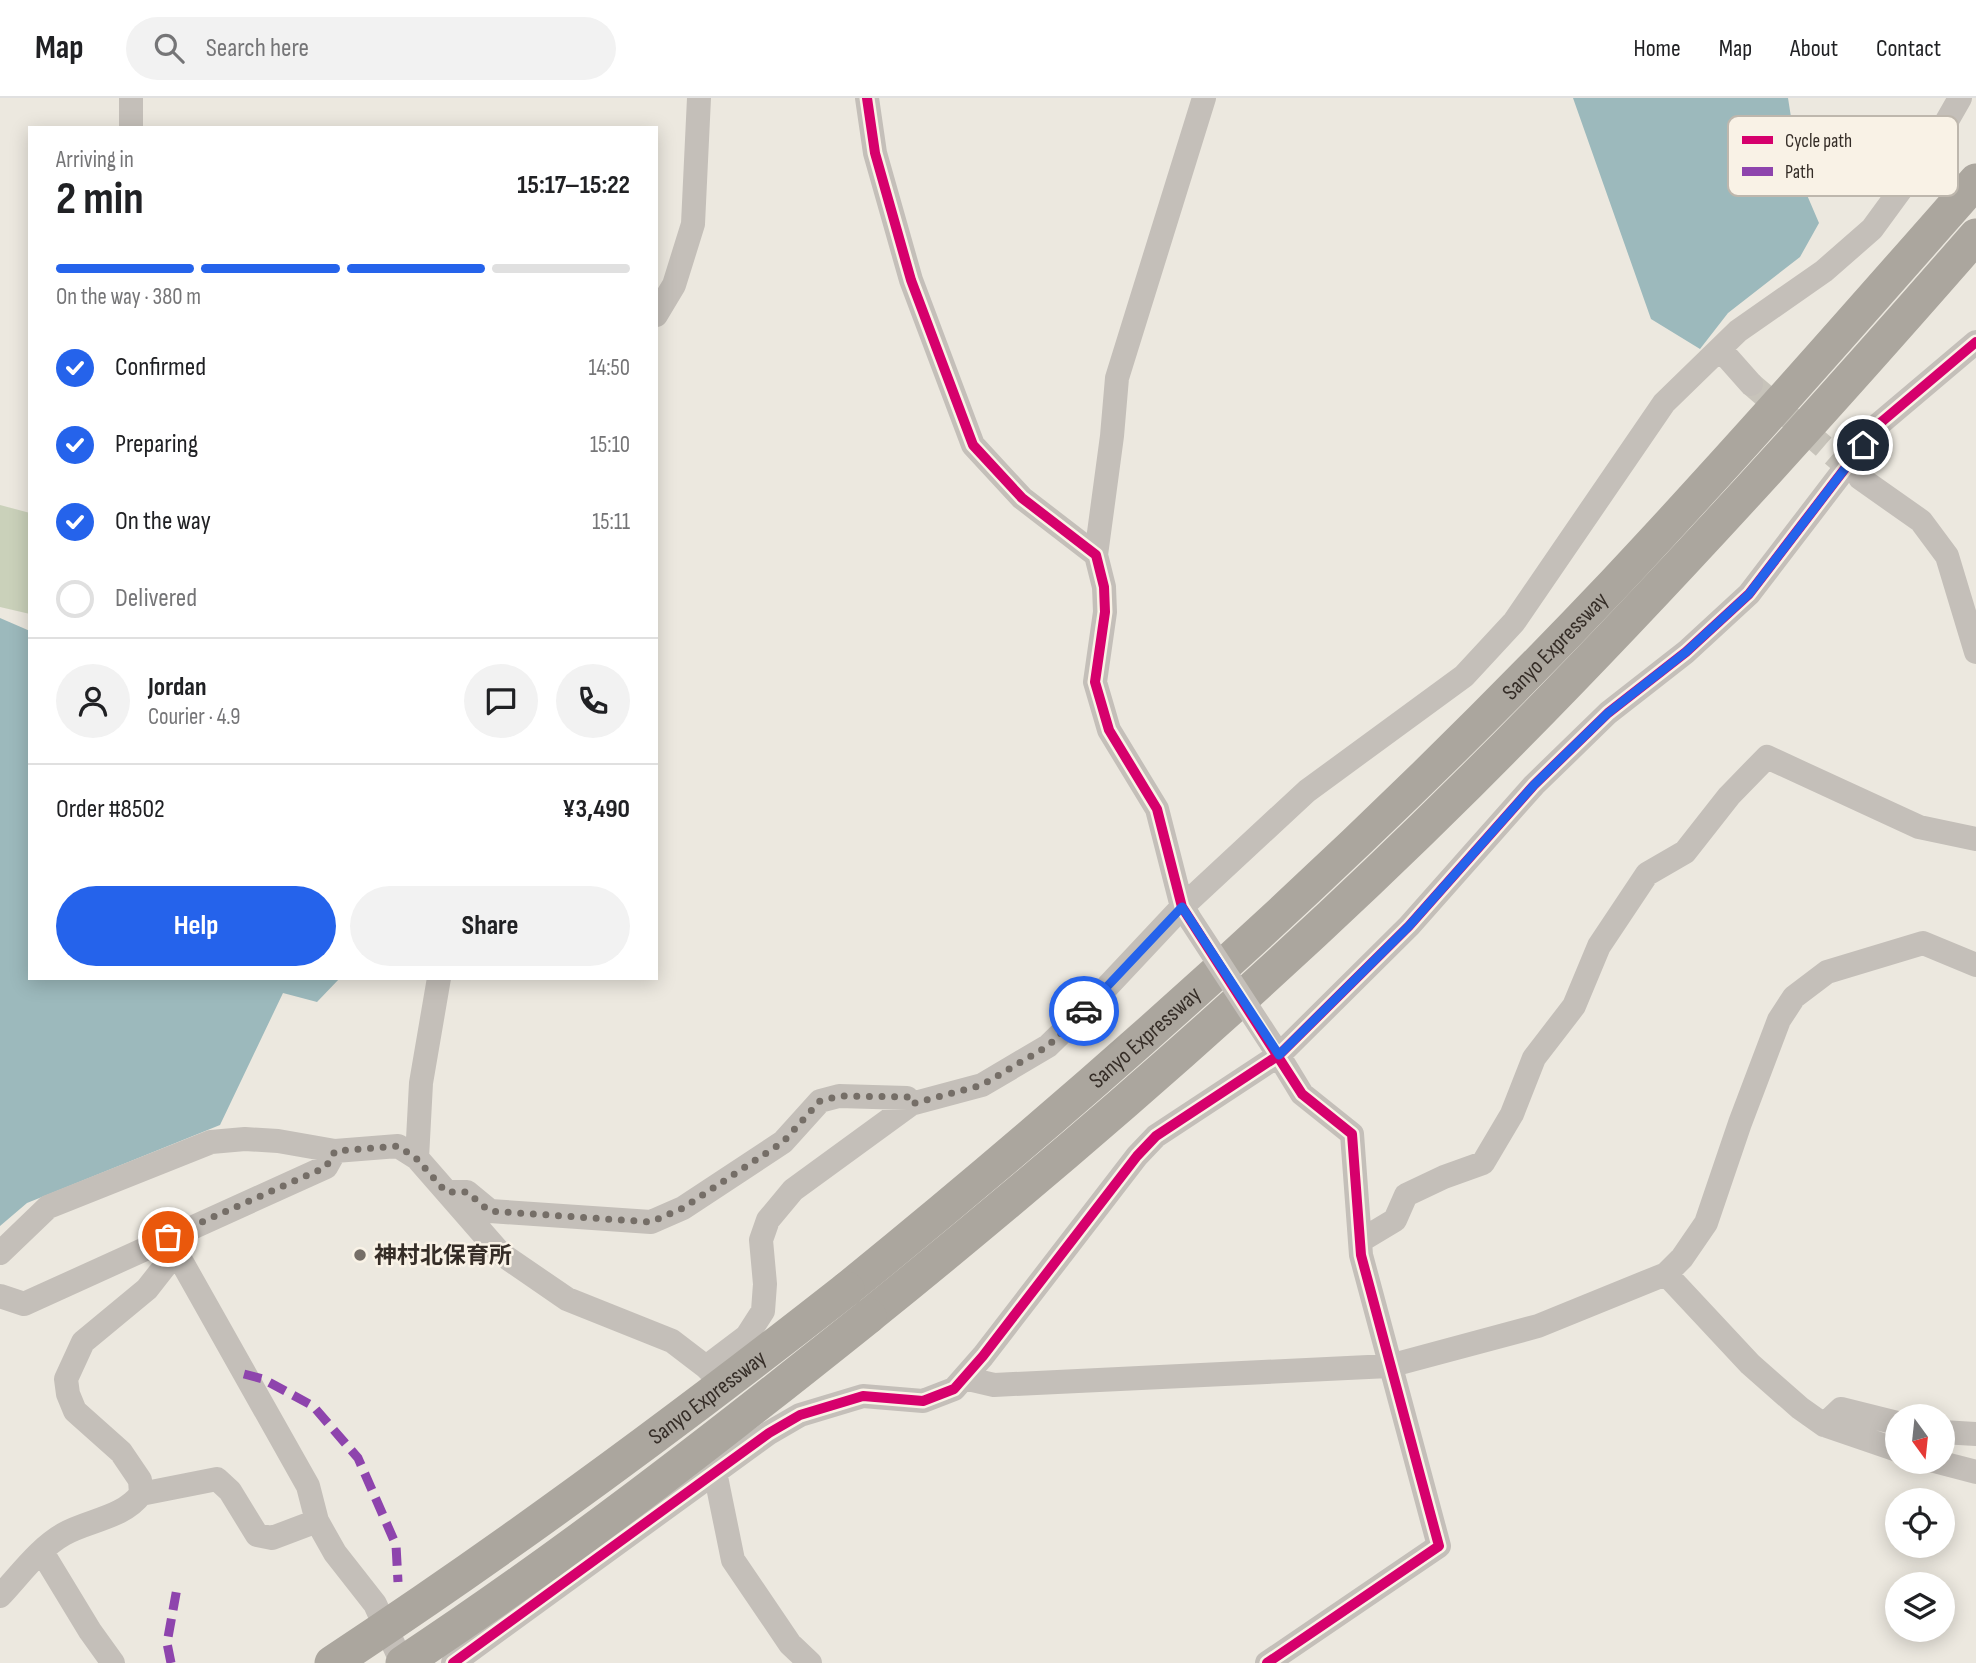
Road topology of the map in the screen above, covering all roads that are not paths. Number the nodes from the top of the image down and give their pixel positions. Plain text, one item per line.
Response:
1 (131, 98) edge
2 (699, 98) edge
3 (867, 98) edge
4 (1204, 98) edge
5 (1960, 98) edge
6 (1950, 116) edge
7 (131, 126) edge
8 (1976, 181) edge
9 (1896, 196) edge
10 (1976, 236) edge
11 (658, 312) edge
12 (1976, 342) edge
13 (1720, 349) junction
14 (1751, 384) tunnel mouth
15 (1860, 478) tunnel mouth
16 (1096, 555) junction
17 (1976, 652) edge
18 (1976, 839) edge
19 (1185, 912) junction
20 (1976, 965) edge
21 (439, 980) edge
22 (1274, 1047) junction
23 (911, 1104) junction
24 (335, 1151) junction
25 (416, 1158) junction
26 (446, 1192) junction
27 (1360, 1241) junction
28 (172, 1245) junction
29 (0, 1253) edge
30 (1666, 1275) junction
31 (0, 1296) edge
32 (0, 1306) edge
33 (1389, 1366) junction
34 (706, 1367) junction
35 (964, 1378) junction
36 (1885, 1420) edge
37 (1824, 1425) junction
38 (769, 1433) junction
39 (1955, 1433) edge
40 (1976, 1434) edge
41 (1885, 1446) edge
42 (1955, 1466) edge
43 (715, 1472) junction
44 (1976, 1472) edge
45 (141, 1494) junction
46 (317, 1521) junction
47 (42, 1552) junction
48 (0, 1596) edge
49 (113, 1663) edge
50 (332, 1663) edge
51 (403, 1663) edge
52 (453, 1663) edge
53 (810, 1663) edge
54 (1267, 1663) edge

1 - 7 street
2 - 11 street
3 - 16 street
4 - 16 street
5 - 6 street
8 - 50 highway, Sanyo Expressway, bridge
9 - 13 street
10 - 51 highway, Sanyo Expressway, bridge
12 - 22 street
13 - 14 street
13 - 19 street
15 - 17 street
16 - 19 street
18 - 27 street
19 - 22 street, bridge
19 - 23 street
20 - 30 street
21 - 25 street
22 - 27 street
22 - 35 street
23 - 26 street
23 - 34 street
24 - 25 street
24 - 28 street
24 - 29 street
25 - 26 street
26 - 34 street
27 - 33 street
28 - 31 street
28 - 45 street
28 - 46 street
30 - 33 street
30 - 37 street
31 - 32 street
33 - 35 street
33 - 54 street
34 - 38 street
35 - 38 street
36 - 37 street
37 - 41 street
38 - 43 street
39 - 40 street
42 - 44 street
43 - 52 street
43 - 53 street
45 - 46 street
45 - 47 street
46 - 51 street
47 - 48 street
47 - 49 street

